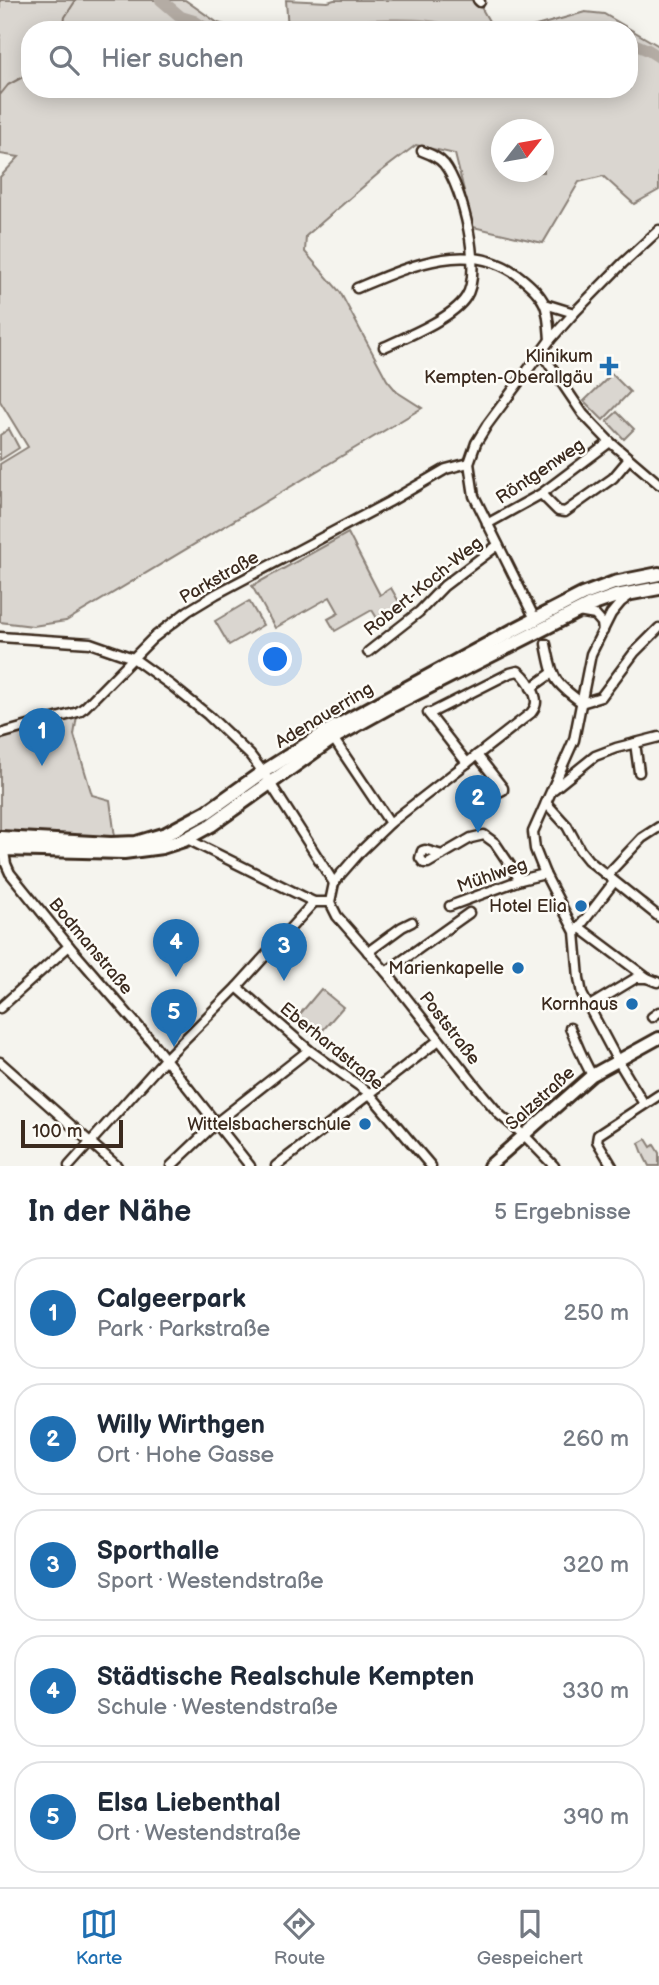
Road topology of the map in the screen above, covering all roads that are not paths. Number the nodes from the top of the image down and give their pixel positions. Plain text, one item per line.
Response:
1 (422, 151) dead end
2 (659, 229) edge
3 (472, 256) junction
4 (357, 288) dead end
5 (545, 304) junction
6 (574, 313) junction
7 (550, 340) junction
8 (384, 347) dead end
9 (541, 352) junction
10 (610, 442) junction
11 (629, 459) junction
12 (469, 463) junction
13 (659, 484) edge
14 (541, 494) junction
15 (487, 524) junction
16 (498, 545) junction
17 (659, 574) edge
18 (659, 588) edge
19 (635, 593) junction
20 (575, 612) junction
21 (538, 625) junction
22 (659, 628) edge
23 (603, 632) junction
24 (0, 637) edge
25 (546, 644) dead end
26 (368, 652) dead end
27 (133, 659) junction
28 (552, 673) junction
29 (531, 688) junction
30 (581, 702) junction
31 (0, 734) edge
32 (659, 737) edge
33 (333, 738) junction
34 (635, 743) junction
35 (477, 755) junction
36 (467, 763) junction
37 (639, 772) dead end
38 (267, 777) junction
39 (552, 790) junction
40 (499, 792) dead end
41 (546, 803) junction
42 (390, 823) junction
43 (659, 827) edge
44 (187, 839) junction
45 (2, 843) edge
46 (442, 855) dead end
47 (3, 865) edge
48 (545, 874) junction
49 (607, 875) junction
50 (520, 880) junction
51 (614, 882) junction
52 (334, 883) junction
53 (314, 902) junction
54 (330, 902) junction
55 (450, 906) dead end
56 (469, 913) dead end
57 (659, 917) edge
58 (412, 922) dead end
59 (577, 929) junction
60 (69, 946) junction
61 (368, 952) junction
62 (386, 972) junction
63 (647, 978) junction
64 (658, 982) edge
65 (237, 987) junction
66 (588, 1007) junction
67 (0, 1008) edge
68 (570, 1028) dead end
69 (659, 1038) edge
70 (439, 1040) junction
71 (309, 1049) junction
72 (165, 1059) junction
73 (618, 1060) junction
74 (0, 1062) edge
75 (592, 1075) junction
76 (369, 1093) junction
77 (659, 1095) edge
78 (644, 1104) junction
79 (216, 1123) junction
80 (525, 1136) junction
81 (90, 1142) junction
82 (69, 1166) edge
83 (117, 1166) edge
84 (171, 1166) edge
85 (250, 1166) edge
86 (276, 1166) edge
87 (431, 1166) edge
88 (489, 1166) edge
89 (554, 1166) edge
90 (612, 1166) edge

1 - 3 street
2 - 6 street
3 - 4 street
3 - 5 street
3 - 8 street
5 - 6 street
5 - 7 street
6 - 7 street
7 - 9 street
9 - 10 street
9 - 12 street
10 - 11 street
10 - 14 street, Röntgenweg
11 - 13 street
11 - 14 street
12 - 15 street
12 - 27 street, Parkstraße
14 - 15 street, Röntgenweg
15 - 16 street
16 - 21 street
16 - 26 street, Robert-Koch-Weg
17 - 21 main road, Adenauerring
18 - 19 main road, Adenauerring
19 - 20 main road, Adenauerring
19 - 23 street
20 - 21 main road, Adenauerring
20 - 23 street
21 - 33 main road, Adenauerring
21 - 38 main road, Adenauerring
22 - 30 street
23 - 30 street
24 - 27 street
25 - 28 street
27 - 31 street, Parkstraße
27 - 38 street
28 - 29 street
28 - 30 street
29 - 35 street
29 - 36 street
30 - 39 street
32 - 34 street
33 - 38 main road, Adenauerring
33 - 42 street
34 - 37 street
34 - 39 street
35 - 36 street
35 - 40 street
36 - 42 street
38 - 44 main road, Adenauerring
38 - 45 main road, Adenauerring
38 - 52 street
39 - 41 street
41 - 48 street
41 - 49 street
42 - 52 street
43 - 49 street
44 - 45 main road, Adenauerring
44 - 53 street
45 - 47 street, Bodmanstraße
46 - 50 street
47 - 60 street, Bodmanstraße
48 - 50 street, Mühlweg
48 - 59 street
49 - 51 street
50 - 55 street, Mühlweg
51 - 57 street
51 - 59 street
52 - 54 street
53 - 54 street
53 - 65 street
54 - 61 street, Poststraße
56 - 62 street
58 - 61 street
59 - 63 street
59 - 66 street
60 - 67 street
60 - 72 street, Bodmanstraße
61 - 62 street, Poststraße
62 - 70 street, Poststraße
63 - 64 street
63 - 66 street
65 - 71 street, Eberhardstraße
65 - 72 street
66 - 73 street
68 - 75 street
69 - 73 street, Salzstraße
70 - 76 street
70 - 80 street, Poststraße
71 - 76 street, Eberhardstraße
71 - 79 street
72 - 79 street, Bodmanstraße
72 - 81 street
73 - 75 street, Salzstraße
73 - 78 street
74 - 81 street
75 - 80 street, Salzstraße
76 - 86 street
76 - 87 street, Eberhardstraße
77 - 78 street
78 - 90 street
79 - 84 street
79 - 85 street, Bodmanstraße
80 - 88 street, Salzstraße
80 - 89 street, Poststraße
81 - 82 street
81 - 83 street

